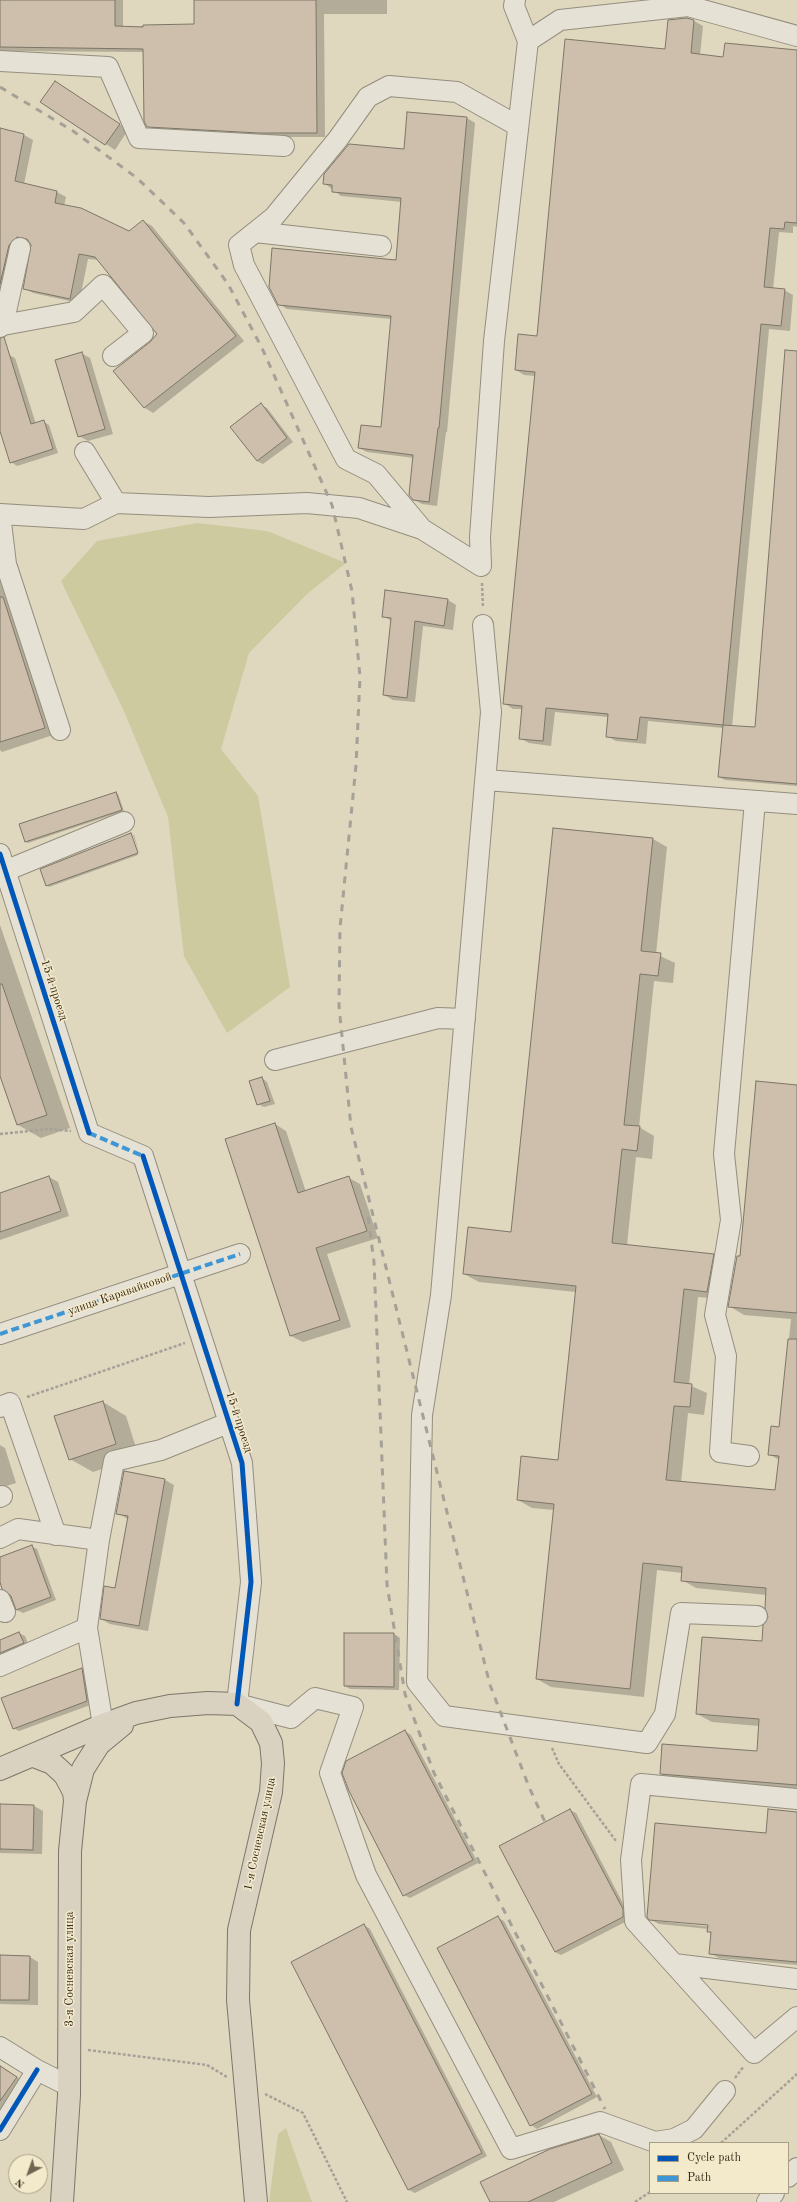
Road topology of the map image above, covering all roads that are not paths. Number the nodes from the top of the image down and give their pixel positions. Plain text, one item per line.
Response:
1 (515, 0) edge
2 (797, 36) edge
3 (528, 41) junction
4 (0, 61) edge
5 (518, 126) junction
6 (284, 146) dead end
7 (255, 232) junction
8 (381, 246) dead end
9 (20, 248) dead end
10 (2, 326) edge
11 (113, 356) dead end
12 (85, 452) dead end
13 (116, 503) junction
14 (0, 514) edge
15 (422, 529) junction
16 (483, 625) road end
17 (60, 730) dead end
18 (486, 780) junction
19 (755, 800) junction
20 (797, 804) edge
21 (124, 822) dead end
22 (3, 862) edge
23 (465, 1019) junction
24 (275, 1060) dead end
25 (240, 1254) dead end
26 (180, 1274) junction
27 (0, 1334) edge
28 (5, 1405) edge
29 (228, 1423) junction
30 (749, 1456) dead end
31 (56, 1535) junction
32 (0, 1538) edge
33 (99, 1540) junction
34 (756, 1616) dead end
35 (88, 1628) junction
36 (0, 1666) edge
37 (237, 1704) junction
38 (147, 1712) junction
39 (103, 1725) junction
40 (34, 1756) junction
41 (0, 1770) edge
42 (797, 1798) edge
43 (76, 1801) junction
44 (674, 1964) junction
45 (797, 1980) edge
46 (797, 2017) edge
47 (0, 2047) edge
48 (37, 2070) junction
49 (69, 2086) junction
50 (725, 2091) road end
51 (0, 2130) edge
52 (797, 2168) edge
53 (789, 2176) edge
54 (773, 2194) edge
55 (62, 2202) edge
56 (256, 2202) edge
57 (767, 2202) edge

1 - 3 street
2 - 3 street
3 - 5 street
4 - 6 street
5 - 7 street
5 - 15 street
7 - 8 street
7 - 15 street
9 - 10 street
10 - 11 street
12 - 13 street
13 - 14 street
13 - 15 street
14 - 17 street
16 - 18 street
18 - 19 street
18 - 23 street
19 - 20 street
19 - 30 street
21 - 22 street
22 - 26 street, 15-й проезд
23 - 24 street
23 - 34 street
25 - 26 street, улица Каравайковой
26 - 27 street, улица Каравайковой
26 - 29 street, 15-й проезд
28 - 31 street
29 - 33 street
29 - 37 street, 15-й проезд
31 - 32 street
31 - 33 street
33 - 35 street
35 - 36 street
35 - 39 street
37 - 38 main road
37 - 50 street
37 - 56 main road, 1-я Сосневская улица
38 - 39 main road
38 - 43 main road
39 - 40 main road
40 - 41 main road
40 - 43 main road, 3-я Сосневская улица
42 - 44 street
43 - 49 main road, 3-я Сосневская улица
44 - 45 street
44 - 46 street
47 - 48 street
48 - 49 street
48 - 51 street
49 - 55 main road, 3-я Сосневская улица
52 - 53 street
54 - 57 street

